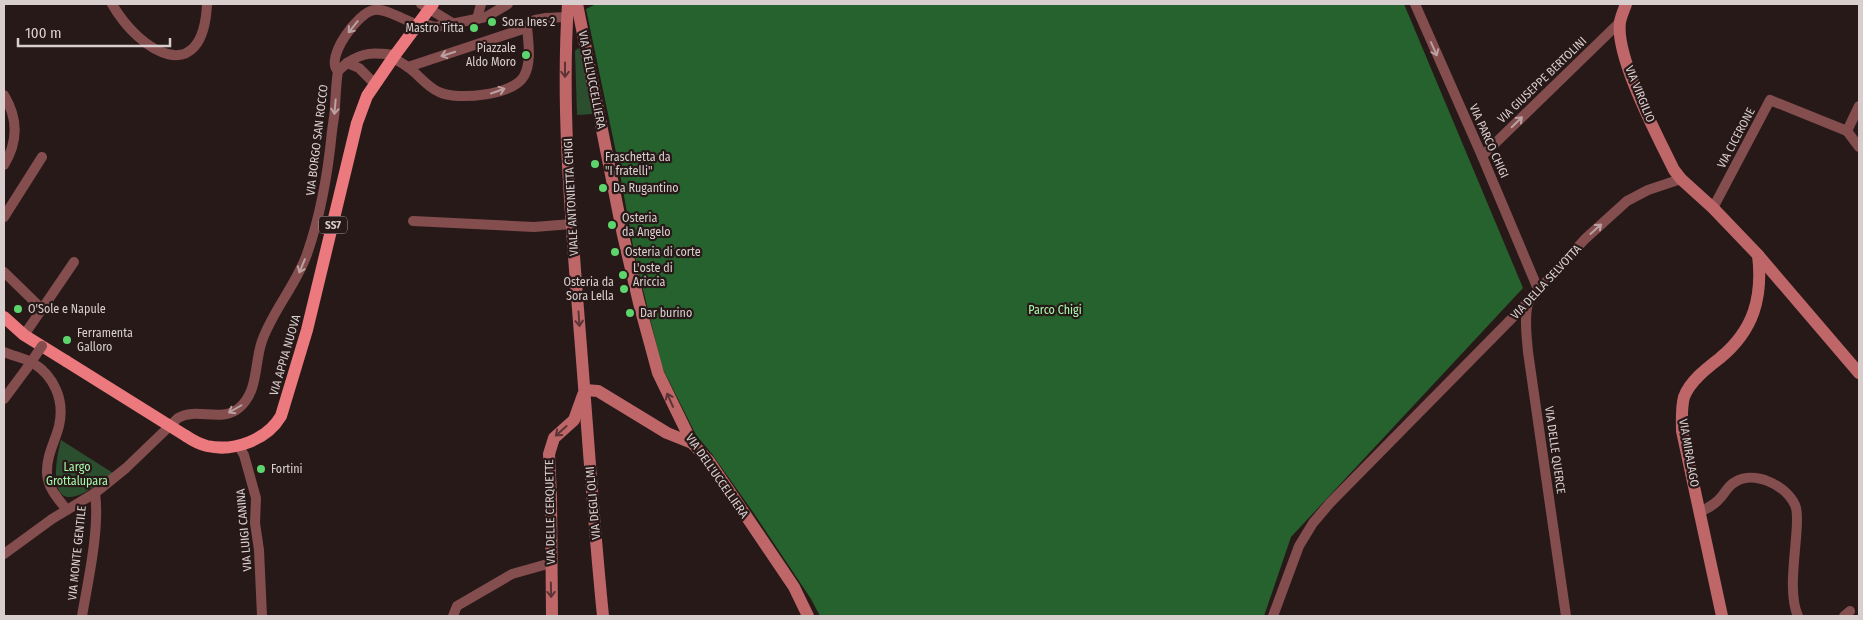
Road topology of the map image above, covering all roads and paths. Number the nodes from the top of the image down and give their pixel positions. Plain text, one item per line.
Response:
1 (112, 4) edge
2 (207, 4) edge
3 (421, 4) edge
4 (433, 4) edge
5 (481, 4) edge
6 (508, 4) edge
7 (568, 4) edge
8 (577, 4) edge
9 (1415, 4) edge
10 (1626, 4) edge
11 (567, 17) junction
12 (477, 19) junction
13 (411, 22) dead end
14 (1620, 22) junction
15 (454, 24) junction
16 (428, 26) dead end
17 (527, 26) junction
18 (586, 46) junction
19 (566, 50) junction
20 (394, 57) junction
21 (347, 63) junction
22 (408, 66) junction
23 (338, 71) junction
24 (374, 83) junction
25 (4, 95) edge
26 (1859, 106) edge
27 (1847, 131) junction
28 (1859, 147) edge
29 (1482, 156) junction
30 (42, 157) dead end
31 (4, 164) edge
32 (1681, 178) junction
33 (1713, 208) junction
34 (4, 217) edge
35 (412, 221) dead end
36 (572, 224) junction
37 (1758, 255) junction
38 (74, 262) dead end
39 (4, 272) edge
40 (1538, 289) junction
41 (42, 310) junction
42 (4, 317) edge
43 (24, 335) junction
44 (42, 346) junction
45 (4, 352) edge
46 (1859, 373) edge
47 (585, 390) junction
48 (4, 399) edge
49 (238, 444) junction
50 (692, 444) junction
51 (94, 493) junction
52 (67, 510) junction
53 (1700, 512) junction
54 (4, 554) edge
55 (551, 563) junction
56 (82, 616) edge
57 (262, 616) edge
58 (453, 616) edge
59 (552, 616) edge
60 (603, 616) edge
61 (808, 616) edge
62 (1273, 616) edge
63 (1566, 616) edge
64 (1722, 616) edge
65 (1798, 616) edge

1 - 2 street
3 - 15 street
4 - 20 main road, VIA APPIA NUOVA / SS7, bridge
5 - 12 street
6 - 12 street
7 - 11 street, VIALE ANTONIETTA CHIGI
8 - 18 street, VIA DELL'UCCELLIERA
9 -> 29 street, VIA PARCO CHIGI
10 - 14 street, VIA VIRGILIO
11 - 17 street
11 - 19 street, VIALE ANTONIETTA CHIGI
12 - 15 street
13 -> 23 street, VIA BORGO SAN ROCCO
29 -> 14 street, VIA GIUSEPPE BERTOLINI
14 - 32 street, VIA VIRGILIO
15 - 16 street
17 -> 22 street
22 -> 17 street
18 - 19 street
50 -> 18 street, VIA DELL'UCCELLIERA
19 -> 36 street, VIALE ANTONIETTA CHIGI
20 - 21 street, VIA BORGO SAN ROCCO
20 - 22 street
20 - 24 main road, VIA APPIA NUOVA / SS7
21 - 23 street, VIA BORGO SAN ROCCO
21 - 24 street
23 -> 51 street, VIA BORGO SAN ROCCO
24 - 49 main road, VIA APPIA NUOVA / SS7
25 - 31 street
26 - 27 street
27 - 28 street
27 - 33 street, VIA CICERONE
29 - 40 street, VIA PARCO CHIGI
30 - 34 street
32 - 33 street
40 -> 32 street, VIA DELLA SELVOTTA
33 - 37 street
35 - 36 street
36 -> 47 street, VIALE ANTONIETTA CHIGI
37 - 46 street
37 - 53 street, VIA MIRALAGO
38 - 41 street
39 - 41 street
40 - 62 street, VIA DELLA SELVOTTA
40 - 63 street, VIA DELLE QUERCE
41 - 43 street
42 - 43 main road, VIA APPIA NUOVA / SS7
43 - 44 main road, VIA APPIA NUOVA / SS7
44 - 48 street, bridge
44 - 49 main road, VIA APPIA NUOVA / SS7, bridge
45 - 52 street
47 - 50 street
47 -> 55 street, VIA DELLE CERQUETTE
47 - 60 street, VIA DEGLI OLMI
49 - 57 street, VIA LUIGI CANINA
50 - 61 street, VIA DELL'UCCELLIERA
51 - 52 street
51 - 56 street, VIA MONTE GENTILE
52 - 54 street
53 - 64 street, VIA MIRALAGO
53 - 65 street
55 - 58 street
55 -> 59 street, VIA DELLE CERQUETTE

